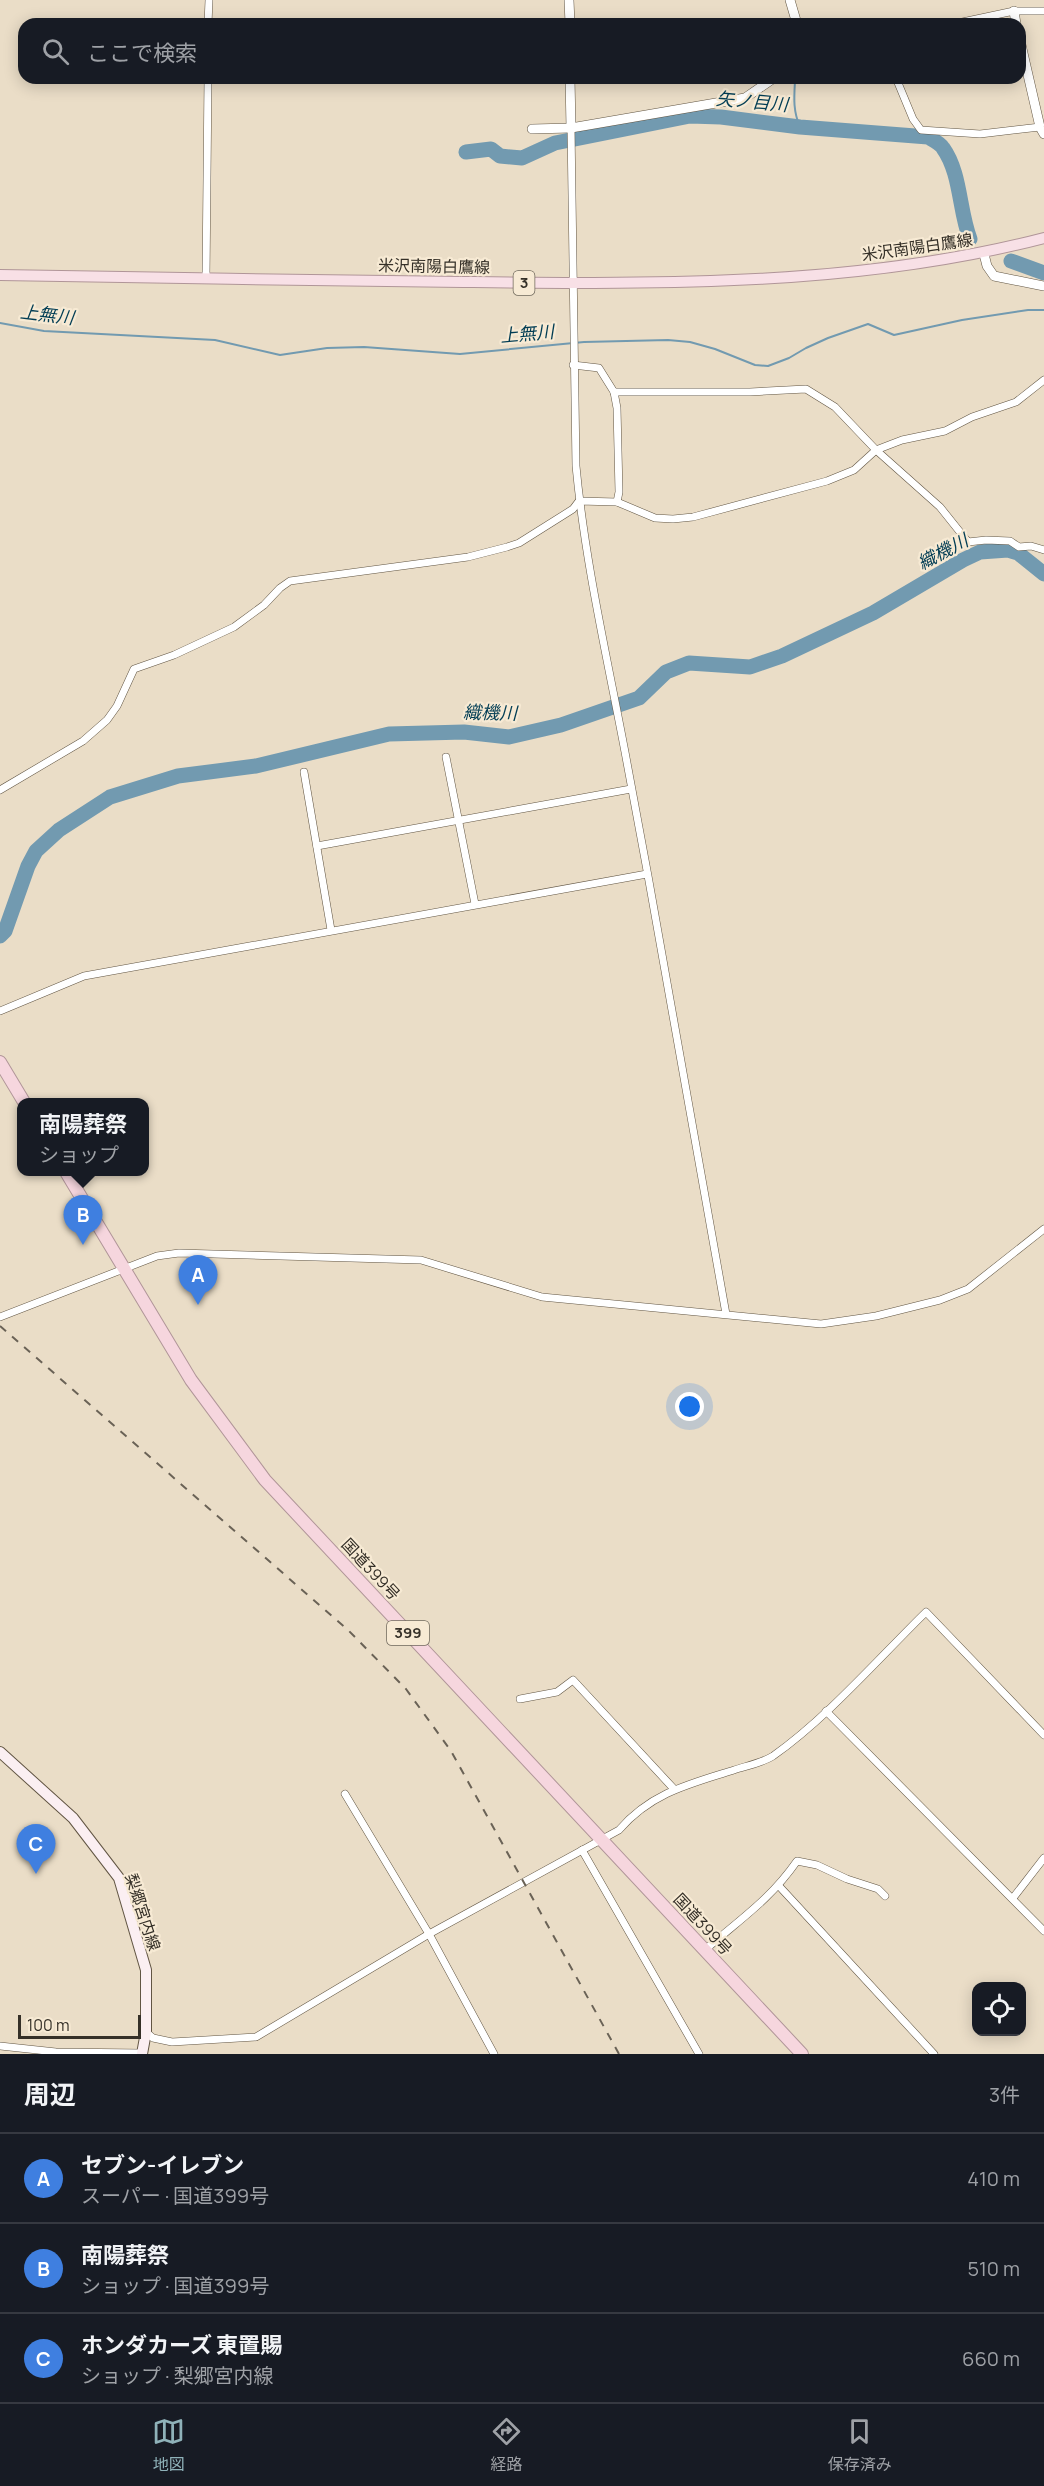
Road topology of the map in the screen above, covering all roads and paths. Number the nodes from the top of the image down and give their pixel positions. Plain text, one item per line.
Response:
1 (209, 0) edge
2 (569, 0) edge
3 (790, 0) edge
4 (1014, 11) junction
5 (1044, 11) edge
6 (208, 18) edge
7 (570, 18) edge
8 (795, 18) edge
9 (981, 18) edge
10 (1015, 18) edge
11 (1026, 65) edge
12 (208, 84) edge
13 (570, 84) edge
14 (765, 84) edge
15 (898, 84) edge
16 (571, 128) junction
17 (532, 129) dead end
18 (1042, 130) edge
19 (1044, 238) edge
20 (984, 254) junction
21 (0, 275) edge
22 (207, 278) junction
23 (573, 283) junction
24 (1044, 286) edge
25 (573, 365) junction
26 (1044, 380) edge
27 (614, 392) junction
28 (876, 450) junction
29 (579, 501) junction
30 (617, 502) junction
31 (1044, 550) edge
32 (446, 757) dead end
33 (304, 772) dead end
34 (631, 789) junction
35 (0, 790) edge
36 (459, 822) junction
37 (317, 846) junction
38 (647, 874) junction
39 (475, 904) junction
40 (331, 930) junction
41 (0, 1011) edge
42 (0, 1062) edge
43 (22, 1098) edge
44 (68, 1176) edge
45 (1044, 1228) edge
46 (124, 1270) junction
47 (726, 1314) junction
48 (0, 1317) edge
49 (520, 1699) dead end
50 (825, 1712) junction
51 (1044, 1735) edge
52 (0, 1752) edge
53 (674, 1789) junction
54 (345, 1794) dead end
55 (602, 1839) junction
56 (582, 1850) junction
57 (1044, 1858) edge
58 (779, 1886) junction
59 (885, 1896) dead end
60 (1013, 1899) junction
61 (1044, 1931) edge
62 (429, 1934) junction
63 (705, 1950) junction
64 (146, 2032) junction
65 (0, 2046) edge
66 (142, 2053) edge
67 (494, 2054) edge
68 (699, 2054) edge
69 (802, 2054) edge
70 (934, 2054) edge

1 - 6 street
2 - 7 street
3 - 8 street
4 - 5 street
4 - 9 street
4 - 10 street
11 - 18 street
12 - 22 street
13 - 16 street
14 - 16 street
15 - 18 street
16 - 17 street
16 - 23 street
19 - 20 main road, 米沢南陽白鷹線 / 3
20 - 23 main road, 米沢南陽白鷹線 / 3
20 - 24 street
21 - 22 main road, 米沢南陽白鷹線 / 3
22 - 23 main road, 米沢南陽白鷹線 / 3
23 - 25 street
25 - 27 street
25 - 29 street
26 - 28 street
27 - 28 street
27 - 30 street
28 - 30 street
28 - 31 street
29 - 30 street
29 - 34 street
29 - 35 street
32 - 36 street
33 - 37 street
34 - 36 street
34 - 38 street
36 - 37 street
36 - 39 street
37 - 40 street
38 - 39 street
38 - 47 street
39 - 40 street
40 - 41 street
42 - 43 highway
44 - 46 highway, 国道399号 / 399
45 - 47 street
46 - 47 street
46 - 48 street
46 - 55 highway, 国道399号 / 399
49 - 53 street
50 - 51 street
50 - 53 street
50 - 60 street
52 - 64 main road, 梨郷宮内線
53 - 55 street
54 - 62 street
55 - 56 street
55 - 63 highway, 国道399号 / 399
56 - 62 street
56 - 68 street
57 - 60 street
58 - 59 street
58 - 63 street
58 - 70 street
60 - 61 street
62 - 64 street
62 - 67 street
63 - 69 highway, 国道399号 / 399
64 - 66 main road, 梨郷宮内線
65 - 66 street

